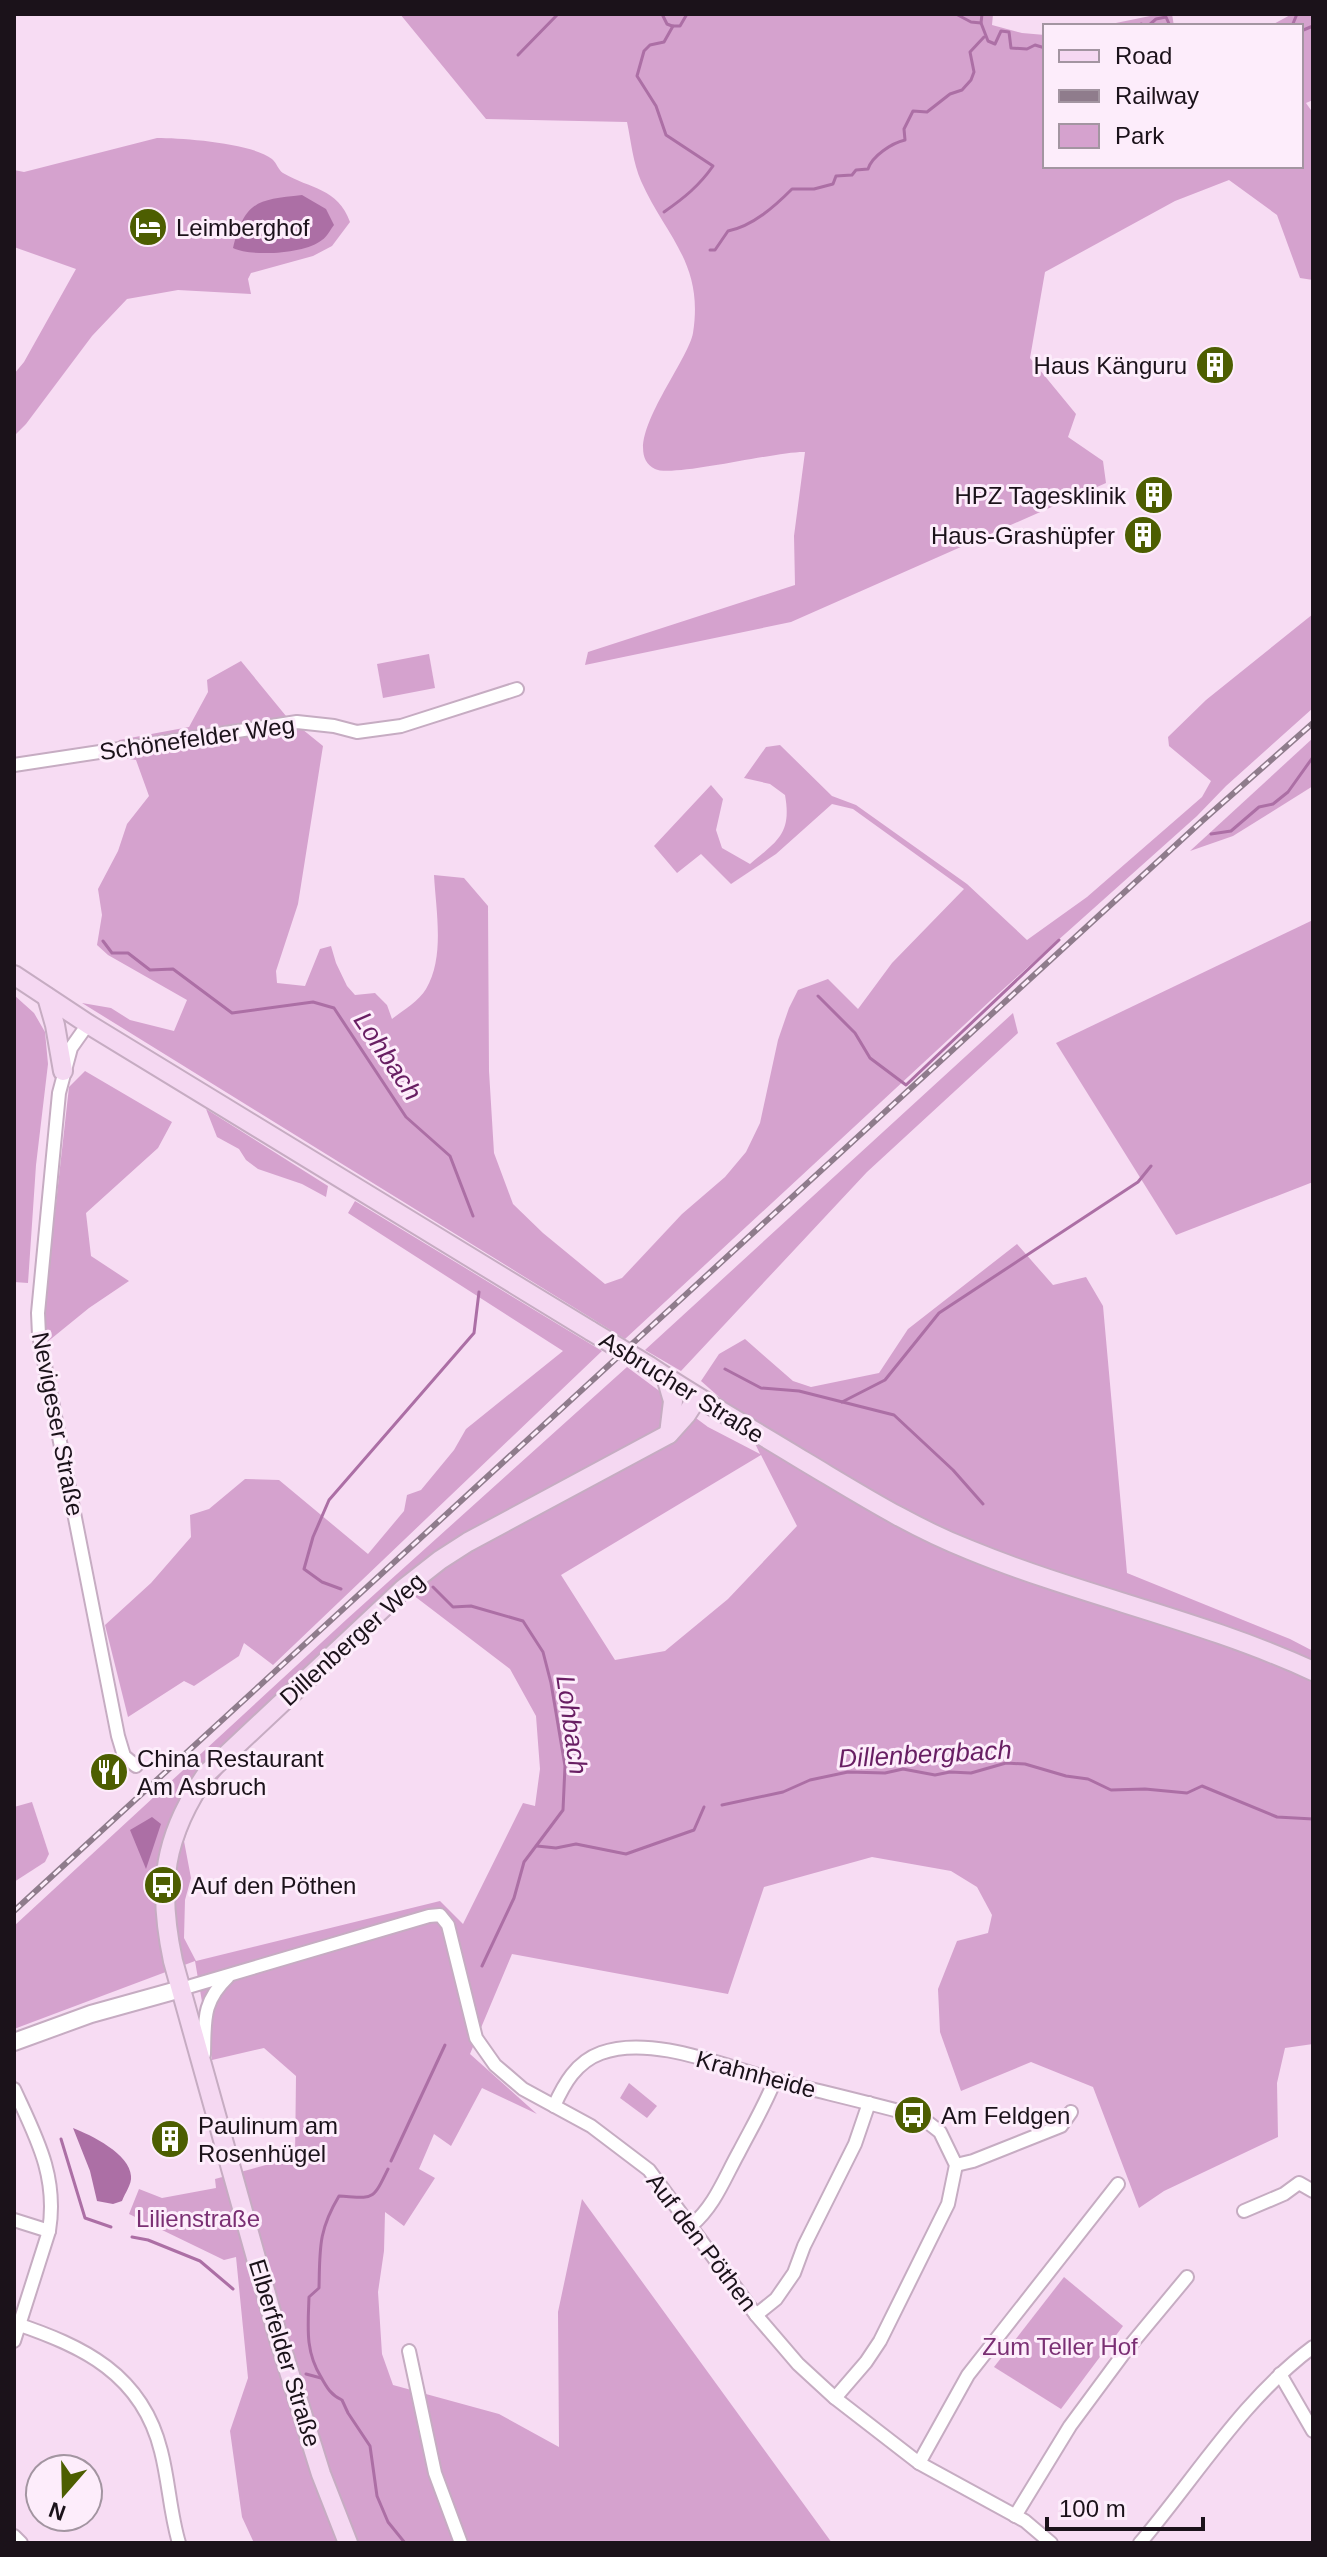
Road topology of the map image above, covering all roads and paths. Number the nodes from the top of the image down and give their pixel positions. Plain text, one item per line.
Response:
1 (517, 689) dead end
2 (14, 765) edge
3 (14, 975) edge
4 (47, 997) junction
5 (88, 1024) junction
6 (63, 1071) junction
7 (666, 1377) junction
8 (697, 1398) junction
9 (669, 1434) junction
10 (1313, 1671) edge
11 (136, 1766) dead end
12 (231, 1974) junction
13 (181, 1989) junction
14 (14, 2042) edge
15 (203, 2068) junction
16 (775, 2080) junction
17 (14, 2089) edge
18 (869, 2103) junction
19 (554, 2106) junction
20 (1071, 2112) dead end
21 (956, 2165) junction
22 (1118, 2184) dead end
23 (1313, 2191) edge
24 (1244, 2211) dead end
25 (14, 2220) edge
26 (692, 2225) junction
27 (49, 2231) junction
28 (1187, 2277) dead end
29 (756, 2315) junction
30 (16, 2324) edge
31 (14, 2341) edge
32 (1313, 2347) edge
33 (409, 2351) dead end
34 (1280, 2374) junction
35 (835, 2398) junction
36 (1313, 2431) edge
37 (919, 2463) junction
38 (1015, 2516) junction
39 (14, 2536) edge
40 (21, 2543) edge
41 (179, 2543) edge
42 (348, 2543) edge
43 (461, 2543) edge
44 (1051, 2543) edge
45 (1140, 2543) edge

1 - 2 street, Schönefelder Weg
3 - 4 main road
4 - 5 main road
4 - 6 main road
5 - 6 street, Nevigeser Straße
5 - 7 main road, Asbrucher Straße, bridge
6 - 11 street, Nevigeser Straße
7 - 8 main road, Asbrucher Straße
7 - 9 main road
8 - 9 main road, Dillenberger Weg
8 - 10 main road, Asbrucher Straße
9 - 13 main road, Dillenberger Weg
12 - 13 street, Auf den Pöthen
12 - 15 street, Elberfelder Straße
12 - 19 street, Auf den Pöthen
13 - 14 street
13 - 15 main road, Elberfelder Straße
15 - 42 main road, Elberfelder Straße
16 - 18 street, Krahnheide
16 - 19 street, Krahnheide
16 - 26 street
17 - 27 street
18 - 21 street, Krahnheide
18 - 29 street
19 - 26 street, Auf den Pöthen
20 - 21 street
21 - 35 street
22 - 37 street
23 - 24 street
25 - 27 street
26 - 29 street, Auf den Pöthen
27 - 30 street
28 - 38 street
29 - 35 street, Auf den Pöthen
30 - 31 street
30 - 41 street
32 - 34 street
33 - 43 street
34 - 36 street
34 - 45 street
35 - 37 street, Auf den Pöthen
37 - 38 street, Auf den Pöthen
38 - 44 street, Auf den Pöthen
39 - 40 street

